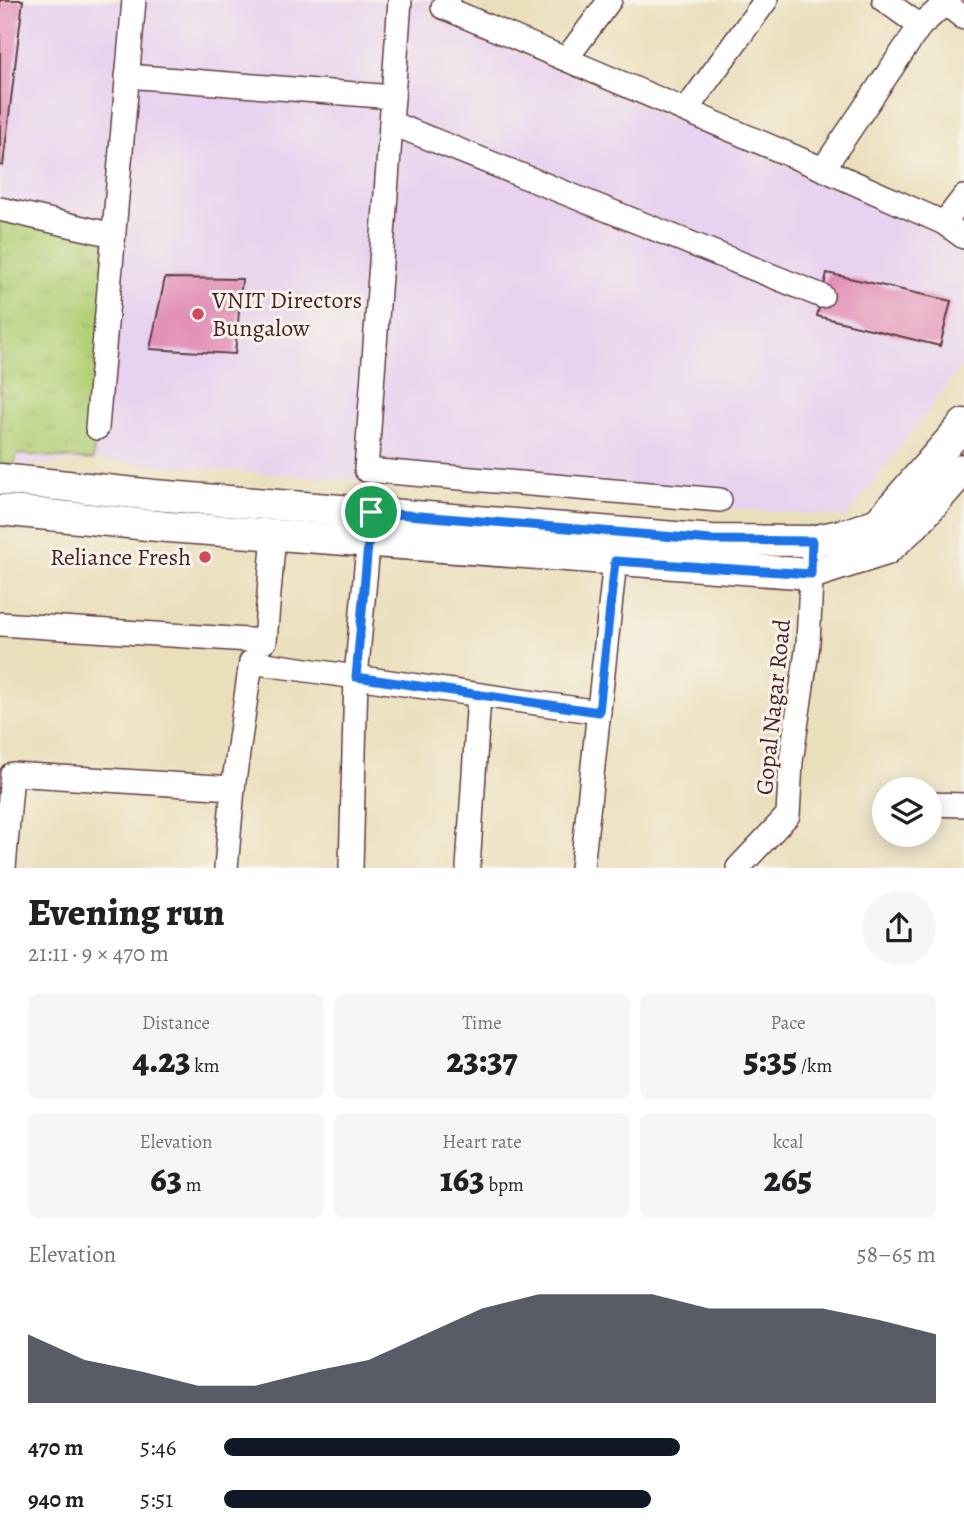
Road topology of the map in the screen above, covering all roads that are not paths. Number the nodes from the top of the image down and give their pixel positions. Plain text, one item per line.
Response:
1 (134, 0) edge
2 (400, 0) edge
3 (449, 0) edge
4 (610, 0) edge
5 (766, 0) edge
6 (884, 0) edge
7 (953, 7) edge
8 (920, 26) junction
9 (566, 59) junction
10 (127, 76) junction
11 (393, 97) junction
12 (686, 110) junction
13 (391, 123) junction
14 (823, 169) junction
15 (964, 197) edge
16 (0, 209) edge
17 (944, 223) junction
18 (113, 235) junction
19 (964, 237) edge
20 (822, 296) dead end
21 (964, 424) edge
22 (97, 428) dead end
23 (964, 469) edge
24 (0, 479) edge
25 (720, 499) dead end
26 (0, 510) edge
27 (370, 526) junction
28 (274, 534) junction
29 (812, 541) junction
30 (615, 561) junction
31 (811, 574) junction
32 (0, 624) edge
33 (356, 677) junction
34 (479, 695) junction
35 (599, 712) junction
36 (233, 788) junction
37 (942, 804) edge
38 (964, 805) edge
39 (740, 866) edge
40 (4, 868) edge
41 (226, 868) edge
42 (351, 868) edge
43 (468, 868) edge
44 (582, 868) edge

1 - 10 street
2 - 11 street
3 - 9 street
4 - 9 street
5 - 12 street
6 - 8 street
7 - 8 street
8 - 14 street
9 - 12 street
10 - 11 street
10 - 18 street
11 - 13 street
12 - 14 street
13 - 20 street
13 - 25 street
14 - 17 street
15 - 17 street
16 - 18 street
17 - 19 street
18 - 22 street
21 - 29 main road
23 - 31 main road
24 - 27 main road
26 - 28 main road
27 - 28 main road
27 - 29 main road
27 - 30 main road
27 - 33 street
28 - 32 street
29 - 31 street, Gopal Nagar Road
30 - 31 main road
30 - 35 street
31 - 39 street, Gopal Nagar Road
33 - 34 street
33 - 36 street
33 - 42 street
34 - 35 street
34 - 43 street
35 - 44 street
36 - 40 street
36 - 41 street
37 - 38 street

